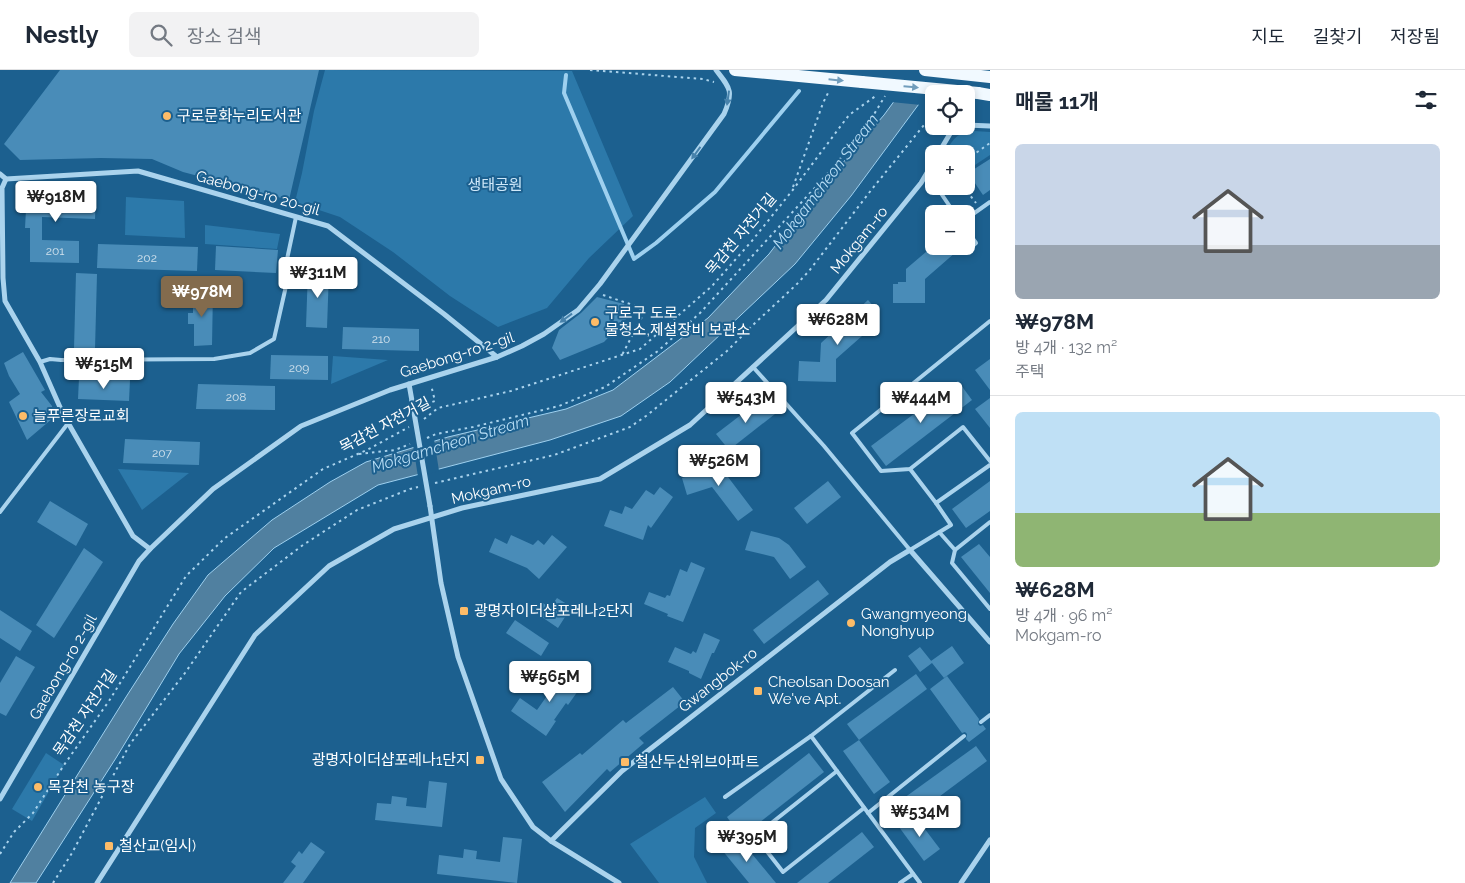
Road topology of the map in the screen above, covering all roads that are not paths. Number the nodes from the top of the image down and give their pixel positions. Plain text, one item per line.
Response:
1 (716, 70) edge
2 (735, 70) edge
3 (925, 70) edge
4 (990, 77) edge
5 (984, 94) edge
6 (975, 125) edge
7 (990, 126) edge
8 (0, 174) edge
9 (925, 177) edge
10 (6, 179) junction
11 (990, 202) edge
12 (975, 212) edge
13 (296, 217) junction
14 (2, 253) edge
15 (990, 321) edge
16 (497, 357) junction
17 (40, 362) junction
18 (753, 367) junction
19 (409, 384) junction
20 (69, 422) junction
21 (990, 461) edge
22 (990, 465) edge
23 (910, 469) junction
24 (936, 503) junction
25 (0, 512) edge
26 (431, 518) junction
27 (990, 522) edge
28 (940, 533) junction
29 (150, 549) junction
30 (910, 550) junction
31 (955, 550) junction
32 (990, 610) edge
33 (990, 642) edge
34 (895, 670) dead end
35 (990, 715) edge
36 (981, 722) dead end
37 (811, 736) junction
38 (964, 736) dead end
39 (837, 771) junction
40 (725, 796) dead end
41 (0, 799) edge
42 (864, 808) junction
43 (868, 813) junction
44 (990, 840) edge
45 (551, 841) junction
46 (913, 874) junction
47 (97, 883) edge
48 (619, 883) edge
49 (900, 883) edge
50 (920, 883) edge
51 (961, 883) edge

1 -> 16 street, Gaebong-ro 2-gil
2 -> 5 main road, bridge
3 - 4 main road, bridge
6 - 7 street
8 - 10 street
9 - 18 street, Mokgam-ro
10 - 13 street, Gaebong-ro 20-gil
10 - 14 street
11 - 12 lane
13 - 16 street, Gaebong-ro 20-gil
13 - 17 lane
14 - 17 street
15 - 23 lane
16 - 19 street, Gaebong-ro 2-gil
17 - 20 street
18 - 26 street, Mokgam-ro
18 - 30 lane
19 - 26 street, bridge
19 - 29 street, Gaebong-ro 2-gil
20 - 25 lane
20 - 29 street
21 - 23 lane
22 - 24 lane
23 - 24 lane
24 - 28 lane
26 - 45 street
26 - 47 street, Mokgam-ro
27 - 31 lane
28 - 30 lane
28 - 31 lane
29 - 41 street, Gaebong-ro 2-gil
30 - 33 street
30 - 45 street, Gwangbok-ro
31 - 32 lane
34 - 37 lane
35 - 36 lane
37 - 39 lane
37 - 40 lane
38 - 43 lane
39 - 42 lane
39 - 42 lane
42 - 43 lane
43 - 46 lane
44 - 51 street
45 - 48 street
46 - 49 lane
46 - 50 lane

